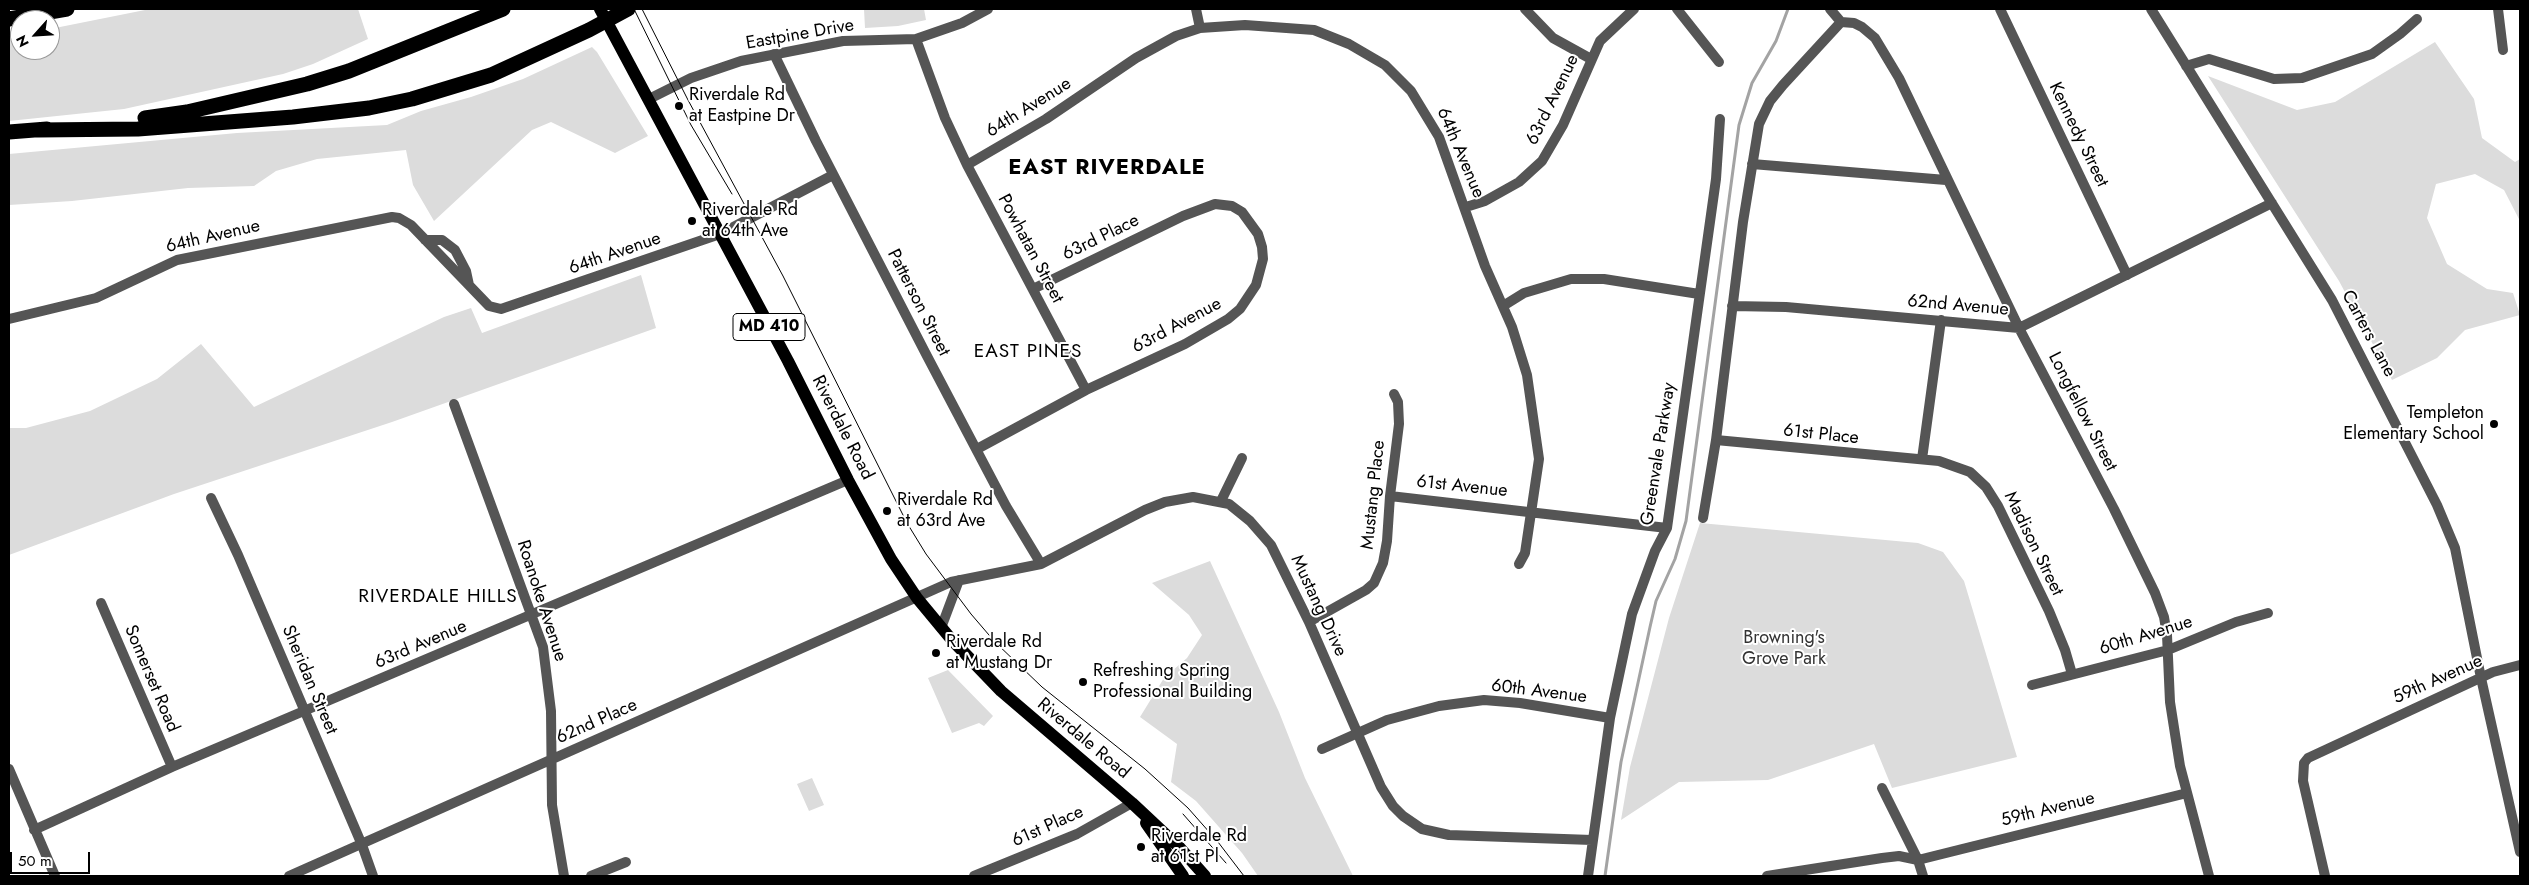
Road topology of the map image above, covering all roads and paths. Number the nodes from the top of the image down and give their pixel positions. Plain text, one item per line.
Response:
1 (63, 9) edge
2 (503, 9) edge
3 (628, 9) edge
4 (988, 9) edge
5 (1196, 9) edge
6 (1525, 9) edge
7 (1634, 9) edge
8 (1677, 9) edge
9 (1830, 9) edge
10 (2000, 9) edge
11 (2151, 9) edge
12 (2498, 9) edge
13 (603, 15) edge
14 (9, 18) edge
15 (2417, 19) dead end
16 (1841, 22) junction
17 (1200, 28) junction
18 (916, 39) junction
19 (2503, 50) dead end
20 (774, 54) junction
21 (1591, 59) junction
22 (1719, 62) dead end
23 (2186, 66) junction
24 (649, 99) junction
25 (1720, 119) dead end
26 (38, 130) junction
27 (9, 132) edge
28 (1752, 164) junction
29 (966, 165) junction
30 (834, 175) junction
31 (1946, 180) junction
32 (2272, 203) junction
33 (1466, 207) junction
34 (1183, 216) joint
35 (720, 234) junction
36 (2127, 275) junction
37 (1033, 289) junction
38 (1699, 294) junction
39 (1503, 306) junction
40 (1732, 306) junction
41 (9, 319) edge
42 (1941, 320) junction
43 (2019, 328) junction
44 (1086, 390) junction
45 (1394, 394) dead end
46 (454, 404) dead end
47 (1716, 440) junction
48 (977, 449) junction
49 (1242, 458) dead end
50 (1922, 459) junction
51 (848, 480) junction
52 (1390, 496) junction
53 (211, 498) dead end
54 (1221, 501) junction
55 (1531, 511) junction
56 (1703, 518) dead end
57 (1666, 528) junction
58 (1040, 564) junction
59 (1519, 564) dead end
60 (959, 580) junction
61 (917, 598) junction
62 (101, 603) dead end
63 (2268, 613) dead end
64 (533, 616) junction
65 (1309, 622) junction
66 (941, 628) junction
67 (2168, 650) junction
68 (2520, 665) edge
69 (2072, 674) junction
70 (2481, 678) junction
71 (2032, 685) dead end
72 (305, 712) junction
73 (1610, 718) junction
74 (1358, 732) junction
75 (1322, 749) dead end
76 (551, 760) junction
77 (172, 767) junction
78 (9, 769) edge
79 (1882, 788) dead end
80 (2187, 793) junction
81 (1132, 803) junction
82 (34, 830) junction
83 (2518, 830) edge
84 (1592, 840) junction
85 (362, 845) junction
86 (2520, 852) edge
87 (1918, 860) junction
88 (626, 862) dead end
89 (979, 875) edge
90 (55, 876) edge
91 (290, 876) edge
92 (373, 876) edge
93 (564, 876) edge
94 (591, 876) edge
95 (1183, 876) edge
96 (1205, 876) edge
97 (1588, 876) edge
98 (1767, 876) edge
99 (1923, 876) edge
100 (2209, 876) edge
101 (2325, 876) edge

1 - 14 highway
2 - 26 highway
3 - 13 highway
4 - 18 street, Eastpine Drive
5 - 17 street
6 - 21 street
7 - 21 street, 63rd Avenue
8 - 22 street
9 - 16 street
10 - 36 street, Kennedy Street
11 - 23 street, Carters Lane
12 - 19 street
13 - 24 main road, Riverdale Road / MD 410
13 - 26 highway
15 - 23 street
16 - 28 street
16 - 31 street, Longfellow Street
17 - 29 street, 64th Avenue
17 - 33 street, 64th Avenue
18 - 20 street, Eastpine Drive
18 - 29 street, Powhatan Street
20 - 24 street, Eastpine Drive
20 - 30 street, Patterson Street
21 - 33 street, 63rd Avenue
23 - 32 street, Carters Lane
24 - 35 main road, Riverdale Road / MD 410
25 - 38 street, Greenvale Parkway
26 - 27 highway
28 - 31 street
28 - 40 street
29 - 37 street, Powhatan Street
30 - 35 street, 64th Avenue
30 - 48 street, Patterson Street
31 - 43 street, Longfellow Street
32 - 36 street, 62nd Avenue
32 - 70 street, Carters Lane
33 - 39 street, 64th Avenue
34 - 37 street, 63rd Place
34 - 44 street, 63rd Avenue
35 - 41 street, 64th Avenue
35 - 51 main road, Riverdale Road / MD 410
36 - 43 street, 62nd Avenue
37 - 44 street, Powhatan Street
38 - 39 street
38 - 57 street, Greenvale Parkway
39 - 55 street, 64th Avenue
40 - 42 street, 62nd Avenue
40 - 47 street
42 - 43 street, 62nd Avenue
42 - 50 street
43 - 67 street, Longfellow Street
44 - 48 street, 63rd Avenue
45 - 52 street, Mustang Place
46 - 64 street, Roanoke Avenue
47 - 50 street, 61st Place
47 - 56 street
48 - 58 street, Patterson Street
49 - 54 street
50 - 69 street, Madison Street
51 - 61 main road, Riverdale Road / MD 410
51 - 64 street, 63rd Avenue
52 - 55 street, 61st Avenue
52 - 65 street, Mustang Place
53 - 72 street, Sheridan Street
54 - 58 street, Mustang Drive
54 - 65 street, Mustang Drive
55 - 57 street, 61st Avenue
55 - 59 street, 61st Avenue
57 - 73 street, Greenvale Parkway
58 - 60 street, Mustang Drive
60 - 61 street, Mustang Drive
60 - 66 street
61 - 66 main road, Riverdale Road / MD 410
61 - 76 street, 62nd Place
62 - 77 street, Somerset Road
63 - 67 street, 60th Avenue
64 - 72 street, 63rd Avenue
64 - 76 street, Roanoke Avenue
65 - 74 street, Mustang Drive
66 - 81 main road, Riverdale Road / MD 410
67 - 69 street, 60th Avenue
67 - 80 street, Longfellow Street
68 - 70 street, 59th Avenue
69 - 71 street, 60th Avenue
70 - 83 street, Carters Lane
70 - 101 street, 59th Avenue
72 - 77 street, 63rd Avenue
72 - 85 street, Sheridan Street
73 - 74 street, 60th Avenue
73 - 84 street, Greenvale Parkway
74 - 75 street, 60th Avenue
74 - 84 street, Mustang Drive
76 - 85 street, 62nd Place
76 - 93 street, Roanoke Avenue
77 - 82 street, 63rd Avenue
78 - 82 street
79 - 87 street
80 - 87 street, 59th Avenue
80 - 100 street, Longfellow Street
81 - 89 street, 61st Place
81 - 95 main road, Riverdale Road / MD 410
81 - 96 main road, Riverdale Road / MD 410
82 - 90 street
83 - 86 street, Carters Lane
84 - 97 street, Greenvale Parkway
85 - 91 street, 62nd Place
85 - 92 street, Sheridan Street
87 - 98 street
87 - 99 street
88 - 94 street

